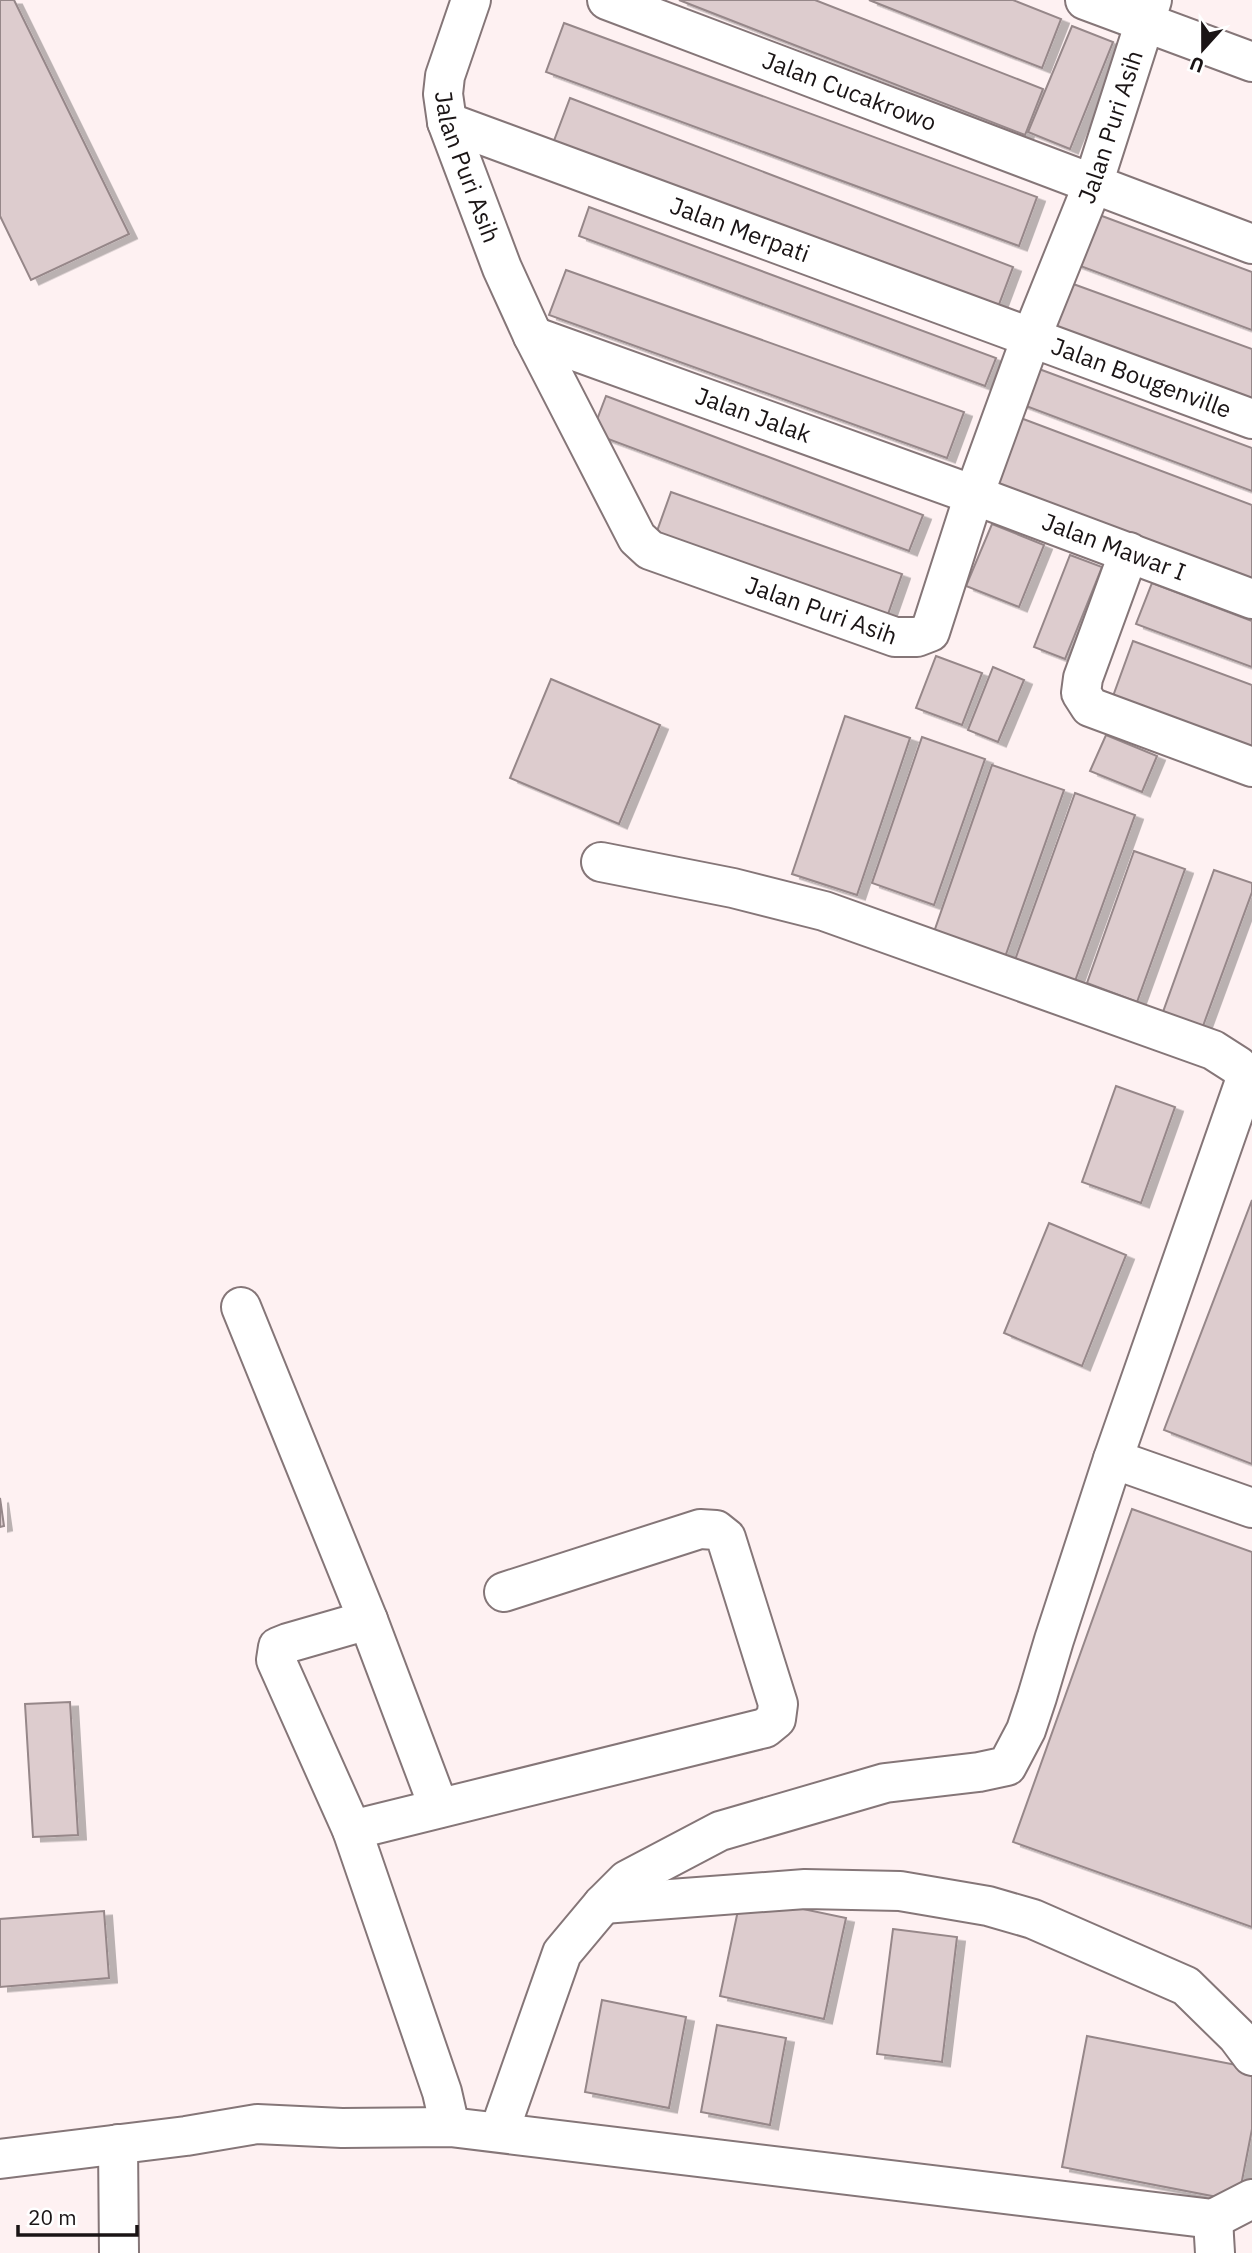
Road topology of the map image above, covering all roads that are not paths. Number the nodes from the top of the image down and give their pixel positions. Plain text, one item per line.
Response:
1 (471, 0) edge
2 (607, 0) edge
3 (1085, 0) edge
4 (1149, 11) edge
5 (1252, 62) edge
6 (447, 122) junction
7 (1093, 184) junction
8 (1252, 244) edge
9 (533, 336) junction
10 (1031, 338) junction
11 (1252, 419) edge
12 (974, 495) junction
13 (1129, 552) junction
14 (1252, 599) edge
15 (1252, 767) edge
16 (601, 862) dead end
17 (241, 1307) dead end
18 (1113, 1459) junction
19 (1252, 1508) edge
20 (504, 1592) dead end
21 (368, 1620) junction
22 (439, 1808) junction
23 (352, 1830) junction
24 (603, 1904) junction
25 (1252, 2056) edge
26 (450, 2127) junction
27 (499, 2132) junction
28 (118, 2144) junction
29 (0, 2159) edge
30 (1252, 2199) edge
31 (1214, 2236) edge
32 (119, 2253) edge

1 - 6 street, Jalan Puri Asih
2 - 7 street, Jalan Cucakrowo
3 - 4 street
4 - 5 street
4 - 7 street, Jalan Puri Asih
6 - 9 street, Jalan Puri Asih
6 - 10 street, Jalan Merpati
7 - 8 street, Jalan Cucakrowo
7 - 10 street, Jalan Puri Asih
9 - 12 street, Jalan Jalak
9 - 12 street, Jalan Puri Asih
10 - 11 street, Jalan Bougenville
10 - 12 street, Jalan Puri Asih
12 - 13 street, Jalan Mawar I
13 - 14 street, Jalan Mawar I
13 - 15 street
16 - 18 street
17 - 21 street
18 - 19 street
18 - 24 street
20 - 22 street
21 - 22 street
21 - 23 street
22 - 23 street
23 - 26 street
24 - 25 street
24 - 27 street
26 - 27 street
26 - 28 street
27 - 31 street
28 - 29 street
28 - 32 street
30 - 31 street

